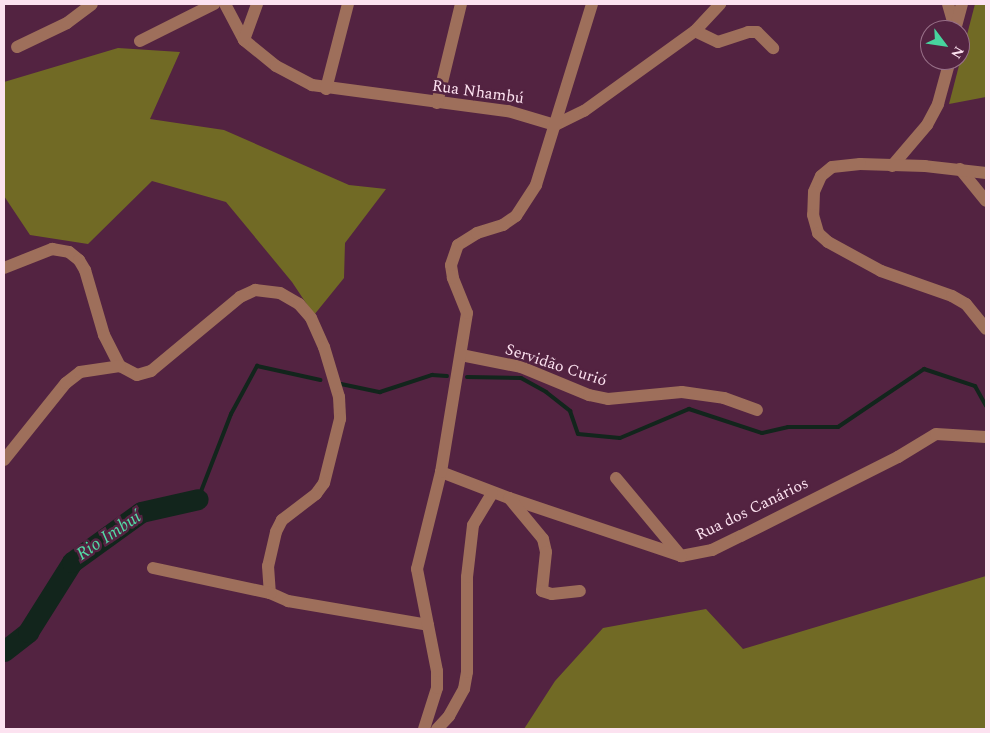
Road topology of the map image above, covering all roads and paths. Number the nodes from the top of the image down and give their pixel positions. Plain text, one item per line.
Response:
1 (92, 4) edge
2 (214, 4) edge
3 (226, 4) edge
4 (256, 4) edge
5 (348, 4) edge
6 (461, 4) edge
7 (592, 4) edge
8 (720, 4) edge
9 (948, 4) edge
10 (962, 4) edge
11 (952, 20) edge
12 (958, 20) edge
13 (695, 31) junction
14 (244, 40) junction
15 (140, 41) dead end
16 (17, 48) dead end
17 (773, 48) dead end
18 (947, 70) edge
19 (326, 90) junction
20 (438, 102) junction
21 (556, 125) junction
22 (892, 166) junction
23 (960, 170) junction
24 (986, 173) edge
25 (986, 201) edge
26 (4, 268) edge
27 (986, 329) edge
28 (461, 355) junction
29 (120, 366) junction
30 (757, 410) dead end
31 (986, 437) edge
32 (4, 460) edge
33 (441, 472) junction
34 (616, 478) dead end
35 (492, 492) junction
36 (509, 498) junction
37 (681, 556) junction
38 (153, 568) dead end
39 (580, 591) dead end
40 (270, 593) junction
41 (428, 625) junction
42 (424, 729) edge
43 (437, 729) edge

1 - 16 street
2 - 15 street
3 - 14 street, Rua Nhambú
4 - 14 street
5 - 19 street
6 - 20 street
7 - 21 street
8 - 13 street
9 - 11 street
10 - 12 street
13 - 17 street
13 - 21 street
14 - 19 street, Rua Nhambú
18 - 22 street
19 - 20 street, Rua Nhambú
20 - 21 street, Rua Nhambú
21 - 28 street
22 - 23 street
22 - 27 street
23 - 24 street
23 - 25 street
26 - 29 street
28 - 30 street, Servidão Curió
28 - 33 street
29 - 32 street
29 - 40 street
31 - 37 street, Rua dos Canários
33 - 35 street, Rua dos Canários
33 - 41 street
34 - 37 street
35 - 36 street, Rua dos Canários
35 - 43 street
36 - 37 street, Rua dos Canários
36 - 39 street
38 - 40 street
40 - 41 street
41 - 42 street

